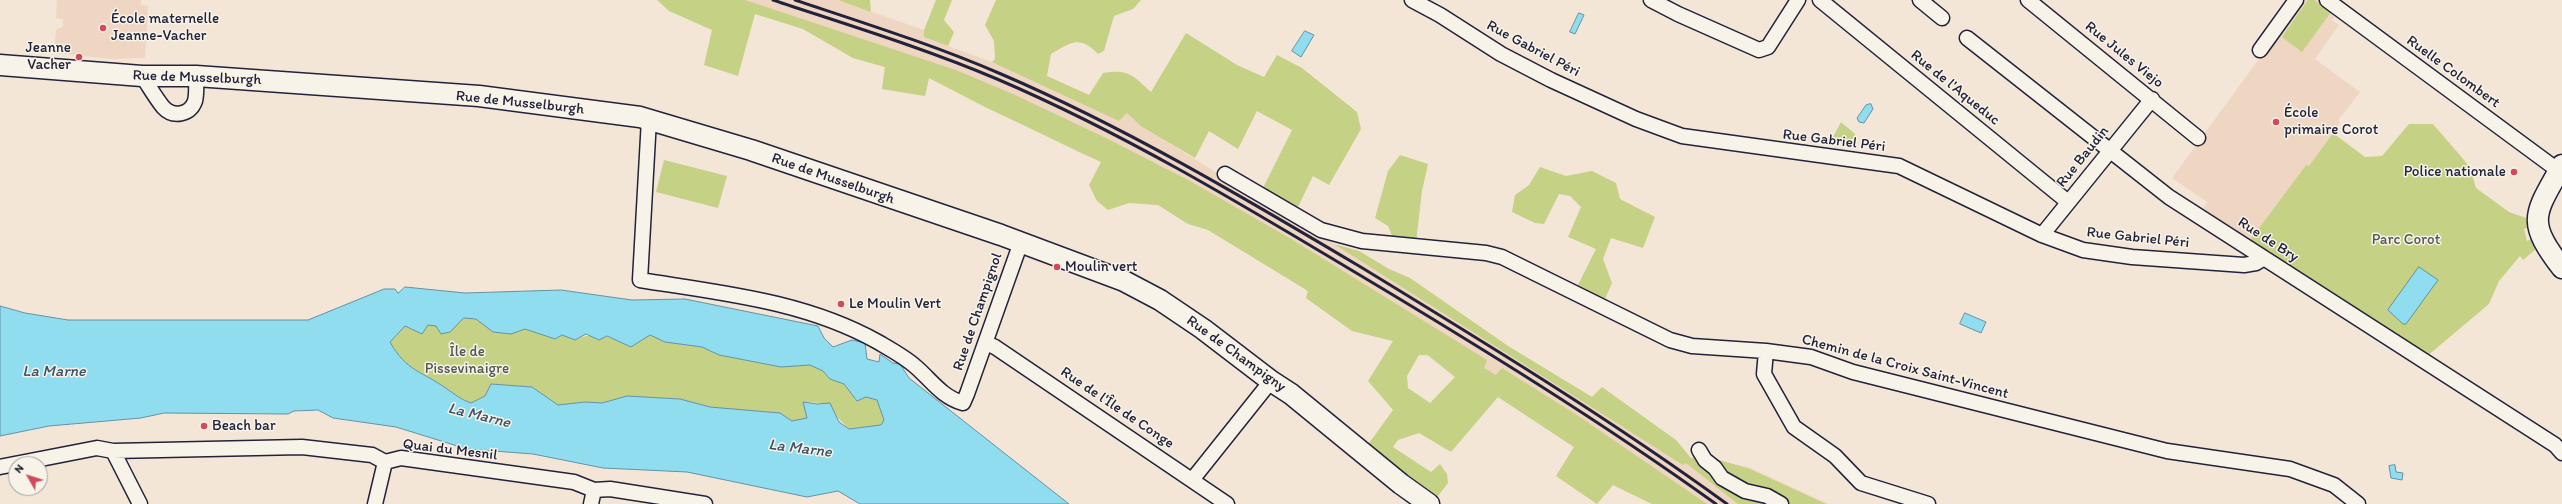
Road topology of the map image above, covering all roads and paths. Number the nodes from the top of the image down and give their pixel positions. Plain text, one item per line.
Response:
1 (1412, 0) edge
2 (1651, 0) edge
3 (1798, 0) edge
4 (1820, 0) edge
5 (1920, 0) edge
6 (2028, 0) edge
7 (2296, 0) edge
8 (2327, 0) edge
9 (1942, 18) dead end
10 (1967, 38) dead end
11 (2260, 50) dead end
12 (0, 65) edge
13 (142, 76) junction
14 (196, 76) junction
15 (2152, 100) junction
16 (649, 119) junction
17 (2198, 138) dead end
18 (2109, 152) junction
19 (2560, 168) edge
20 (1225, 174) dead end
21 (2068, 202) junction
22 (2042, 236) junction
23 (1021, 242) junction
24 (2264, 258) junction
25 (2562, 268) edge
26 (986, 343) junction
27 (1766, 351) junction
28 (1271, 381) junction
29 (1699, 450) dead end
30 (113, 451) junction
31 (2562, 453) edge
32 (385, 462) junction
33 (0, 467) edge
34 (1192, 480) junction
35 (594, 490) junction
36 (140, 504) edge
37 (375, 504) edge
38 (591, 504) edge
39 (705, 504) edge
40 (1228, 504) edge
41 (1429, 504) edge
42 (1781, 504) edge
43 (1928, 504) edge
44 (2358, 504) edge

1 - 22 street, Rue Gabriel Péri
2 - 3 street
4 - 21 street, Rue de l'Aqueduc
5 - 9 street
6 - 15 street, Rue Jules Viejo
7 - 11 street
8 - 19 street, Ruelle Colombert
10 - 18 street, Rue de Bry
12 - 13 street, Rue de Musselburgh
13 - 14 street, Rue de Musselburgh
13 - 14 street
14 - 16 street, Rue de Musselburgh
15 - 17 street, Rue Jules Viejo
15 - 18 street, Rue Baudin
16 - 23 street, Rue de Musselburgh
16 - 26 street, Rue de Champignol
18 - 21 street, Rue Baudin
18 - 24 street, Rue de Bry
19 - 25 street
20 - 27 street, Chemin de la Croix Saint-Vincent
21 - 22 street, Rue Baudin
22 - 24 street, Rue Gabriel Péri
23 - 26 street, Rue de Champignol
23 - 28 street, Rue de Champigny
24 - 31 street, Rue de Bry
26 - 34 street, Rue de l'Île de Conge
27 - 43 street
27 - 44 street, Chemin de la Croix Saint-Vincent
28 - 34 street
28 - 41 street, Rue de Champigny
29 - 42 street
30 - 32 street, Quai du Mesnil
30 - 33 street, Quai du Mesnil
30 - 36 street
32 - 35 street, Quai du Mesnil
32 - 37 street
34 - 40 street, Rue de l'Île de Conge
35 - 38 street
35 - 39 street, Quai du Mesnil

